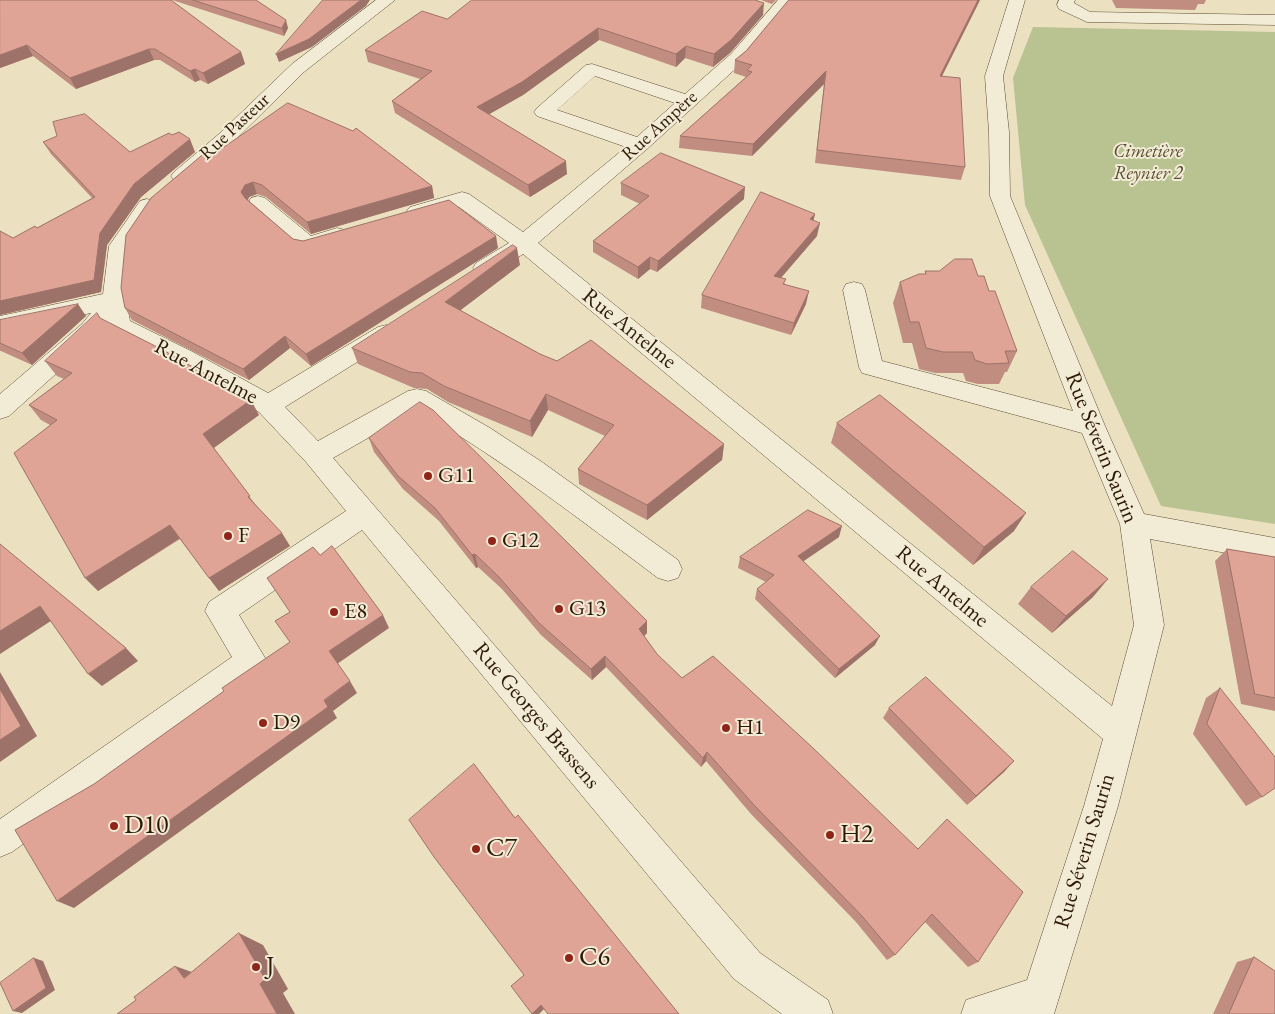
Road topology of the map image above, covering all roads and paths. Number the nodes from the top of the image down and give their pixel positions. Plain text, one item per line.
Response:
1 (387, 0) edge
2 (1017, 0) edge
3 (1067, 0) edge
4 (775, 7) edge
5 (1275, 20) edge
6 (687, 101) junction
7 (640, 145) junction
8 (258, 203) dead end
9 (398, 218) edge
10 (353, 231) edge
11 (524, 243) junction
12 (466, 281) edge
13 (854, 290) dead end
14 (114, 300) junction
15 (407, 319) edge
16 (0, 324) edge
17 (268, 405) junction
18 (0, 409) edge
19 (1092, 426) junction
20 (315, 455) junction
21 (364, 514) junction
22 (1134, 524) junction
23 (1275, 550) edge
24 (668, 569) dead end
25 (1120, 733) junction
26 (0, 840) edge
27 (1038, 1004) edge
28 (814, 1014) edge
29 (980, 1014) edge

1 - 14 street, Rue Pasteur
2 - 19 street, Rue Séverin Saurin
3 - 5 street
4 - 6 street, Rue Ampère
6 - 7 street, Rue Ampère
6 - 7 street
7 - 11 street, Rue Ampère
8 - 10 street
9 - 11 street, Rue Antelme
11 - 12 street
11 - 25 street, Rue Antelme
13 - 19 street
14 - 16 street
14 - 17 street, Rue Antelme
14 - 18 street
15 - 17 street, Rue Antelme
17 - 20 street, Rue Georges Brassens
19 - 22 street, Rue Séverin Saurin
20 - 21 street, Rue Georges Brassens
20 - 24 street
21 - 26 street
21 - 28 street, Rue Georges Brassens
22 - 23 street
22 - 25 street, Rue Séverin Saurin
25 - 27 street, Rue Séverin Saurin
27 - 29 street

